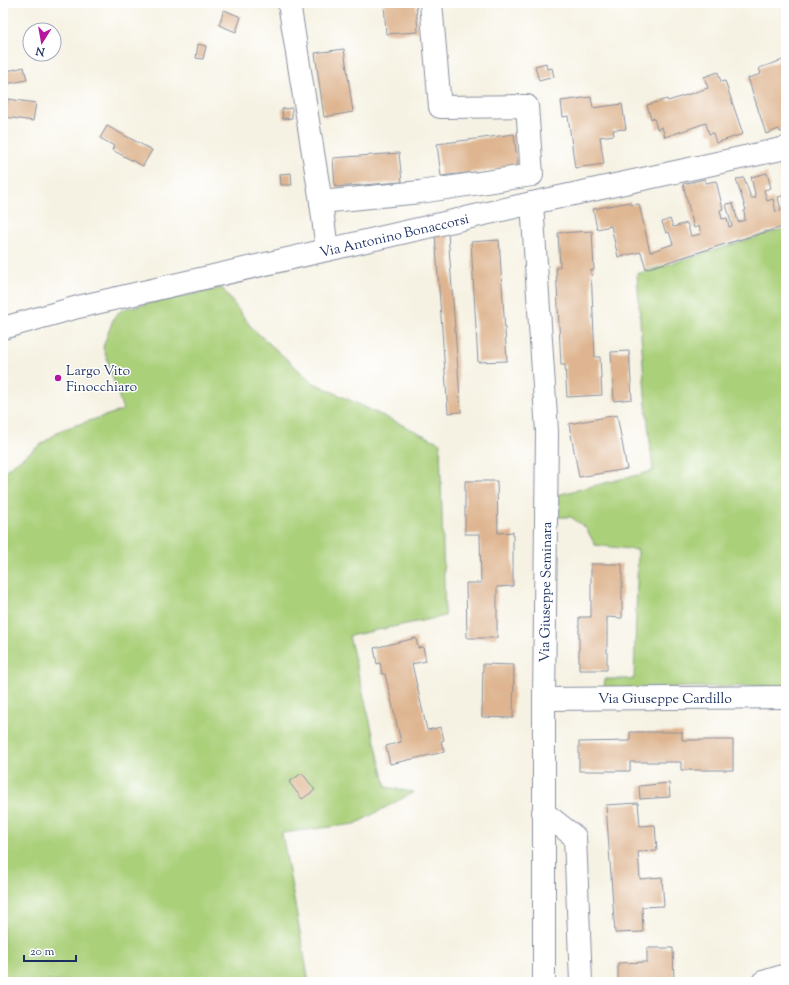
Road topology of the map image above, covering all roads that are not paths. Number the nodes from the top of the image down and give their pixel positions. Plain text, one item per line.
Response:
1 (289, 3) edge
2 (431, 3) edge
3 (786, 148) edge
4 (321, 202) junction
5 (532, 203) junction
6 (327, 250) junction
7 (3, 328) edge
8 (786, 697) edge
9 (544, 699) junction
10 (543, 812) junction
11 (786, 974) edge
12 (544, 982) edge
13 (581, 982) edge
14 (763, 982) edge

1 - 4 street
2 - 4 street
3 - 5 street, Via Antonino Bonaccorsi
4 - 6 street
5 - 6 street, Via Antonino Bonaccorsi
5 - 9 street, Via Giuseppe Seminara
6 - 7 street, Via Antonino Bonaccorsi
8 - 9 street, Via Giuseppe Cardillo
9 - 10 street, Via Giuseppe Seminara
10 - 12 street, Via Giuseppe Seminara
10 - 13 street
11 - 14 street

